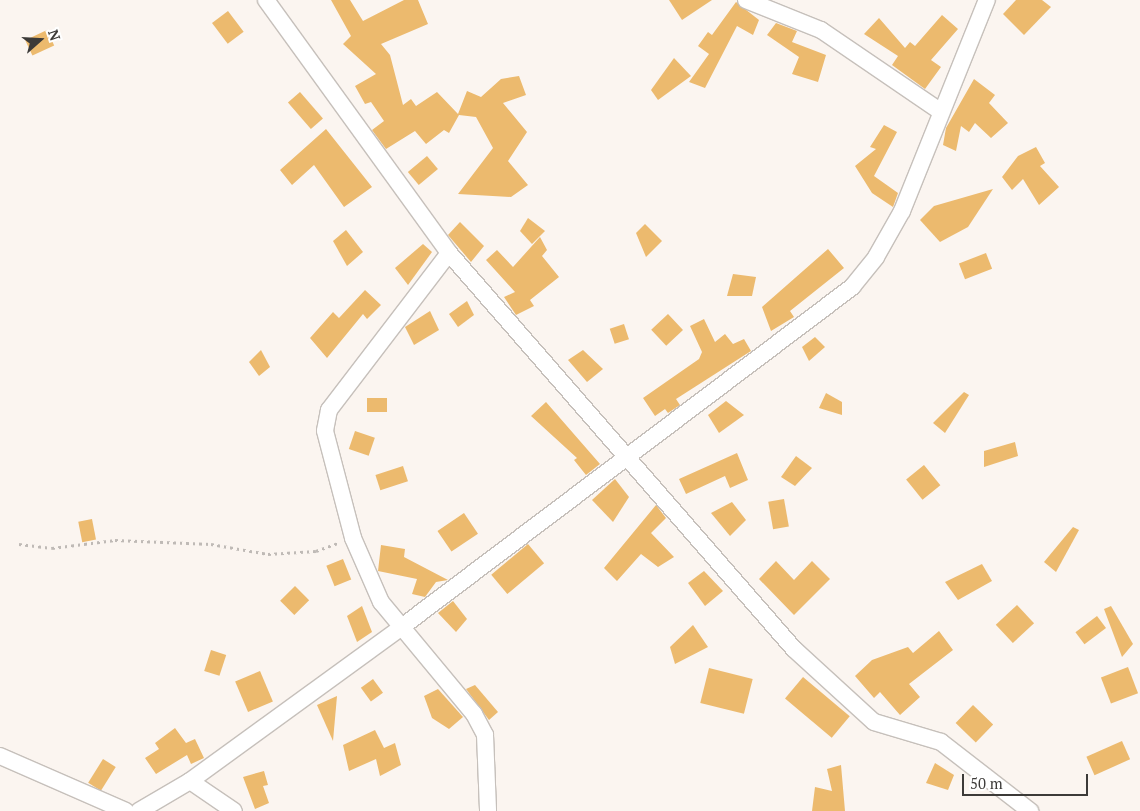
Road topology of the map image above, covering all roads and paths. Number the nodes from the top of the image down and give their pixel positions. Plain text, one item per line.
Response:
1 (266, 0) edge
2 (746, 0) edge
3 (987, 0) edge
4 (941, 112) junction
5 (449, 253) junction
6 (625, 456) junction
7 (353, 538) junction
8 (19, 544) dead end
9 (399, 629) junction
10 (0, 756) edge
11 (190, 781) junction
12 (126, 811) edge
13 (139, 811) edge
14 (234, 811) edge
15 (488, 811) edge
16 (1030, 811) edge

1 - 5 street
2 - 4 street
3 - 4 street
4 - 6 street
5 - 6 street
5 - 7 street
6 - 9 street
6 - 16 street
7 - 8 path
7 - 9 street
9 - 11 street
9 - 15 street
10 - 12 street
11 - 13 street
11 - 14 street

